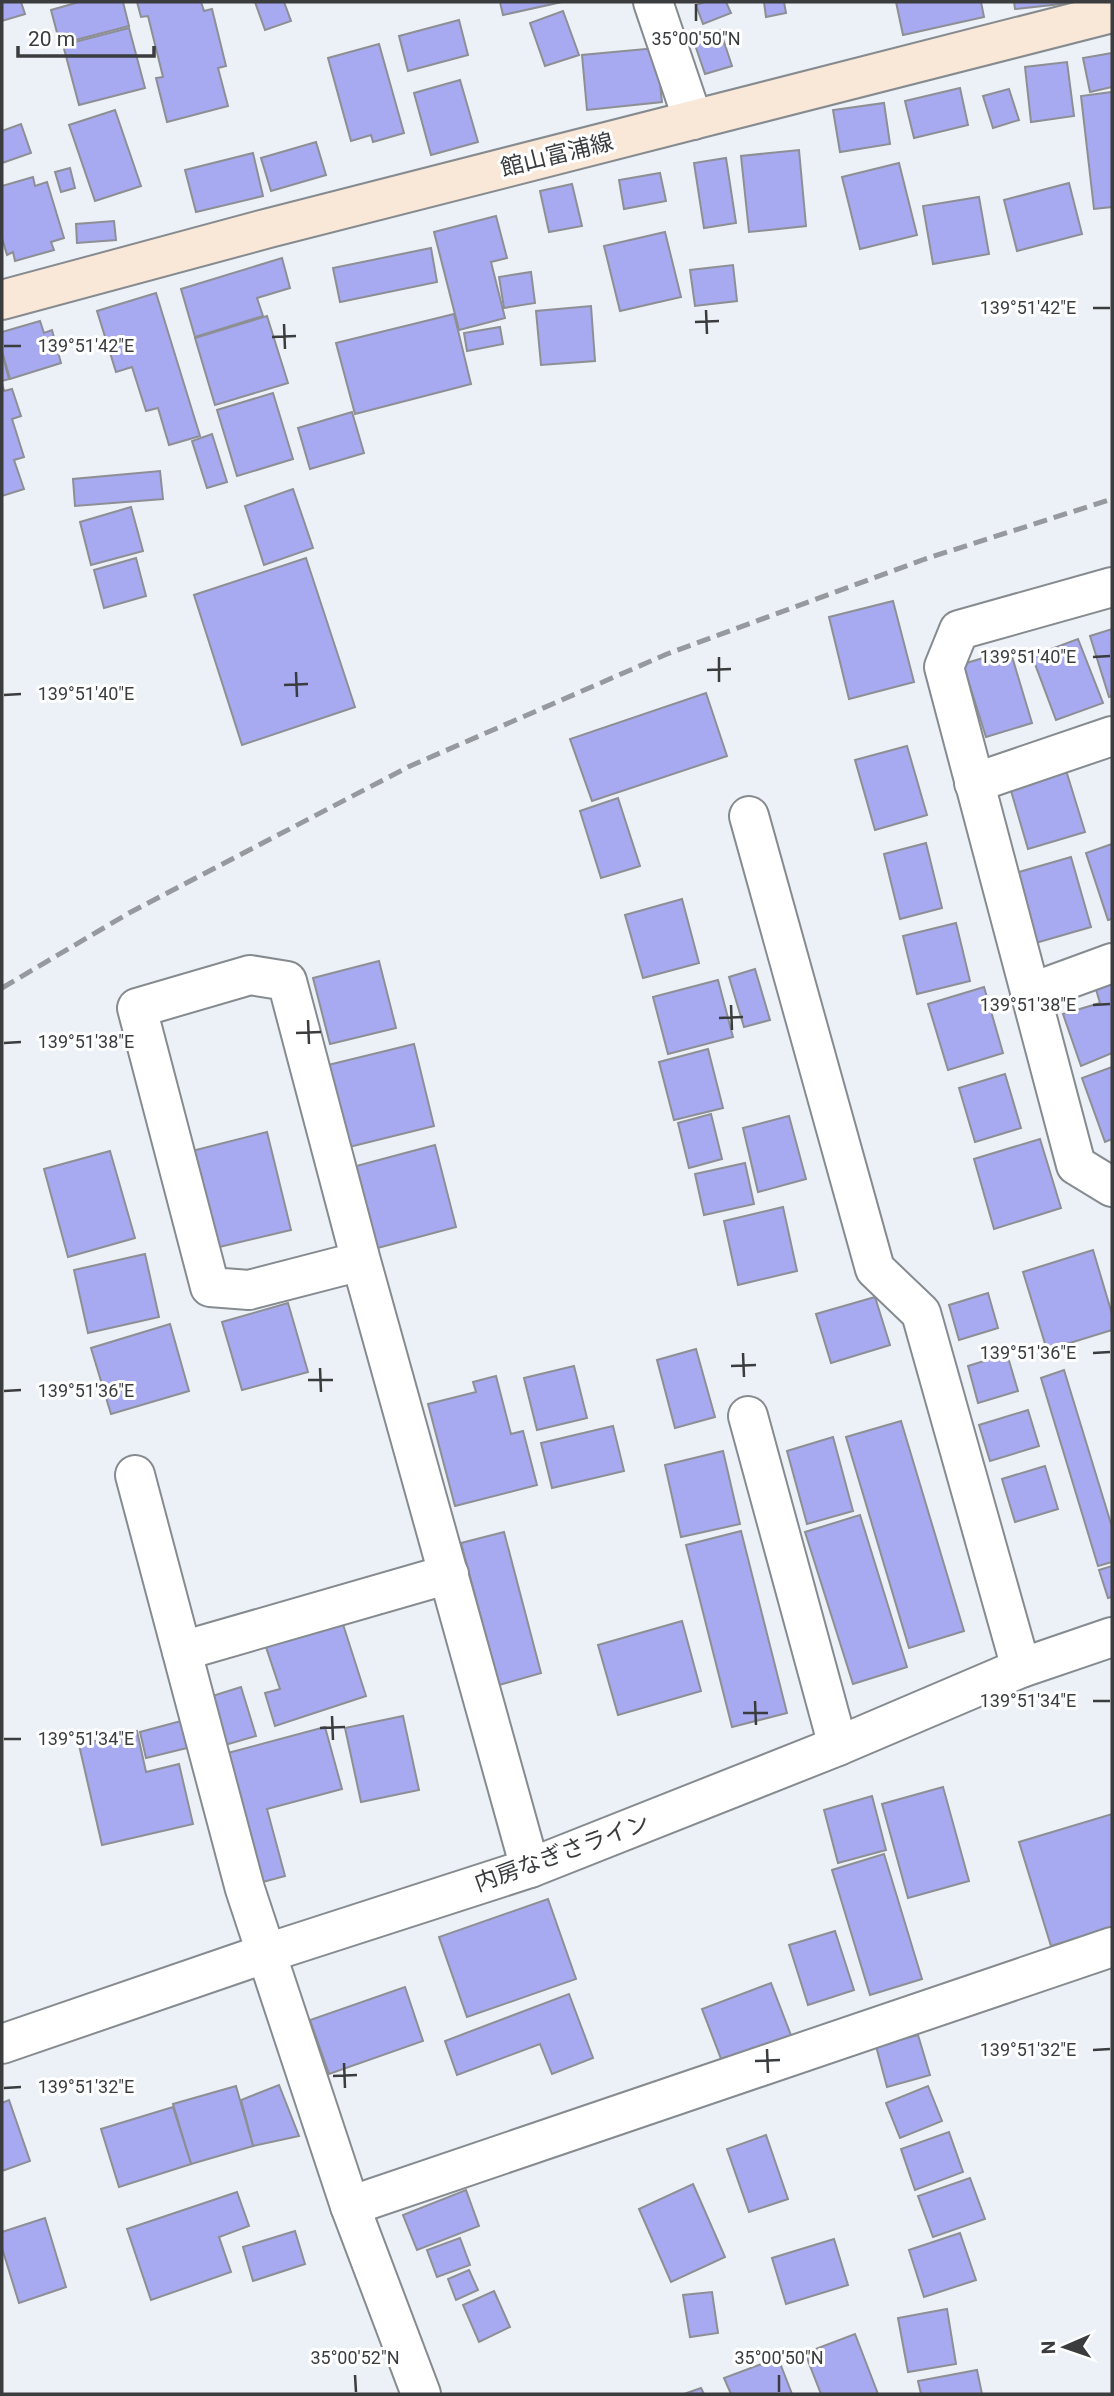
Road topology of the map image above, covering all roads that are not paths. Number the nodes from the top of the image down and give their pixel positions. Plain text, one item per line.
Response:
1 (653, 2) edge
2 (1112, 13) edge
3 (693, 120) junction
4 (2, 300) edge
5 (1112, 587) edge
6 (1112, 736) edge
7 (974, 783) junction
8 (749, 816) dead end
9 (1112, 963) edge
10 (1030, 993) junction
11 (1112, 1187) edge
12 (361, 1261) junction
13 (748, 1416) dead end
14 (135, 1475) dead end
15 (449, 1574) junction
16 (1111, 1643) edge
17 (182, 1651) junction
18 (1021, 1668) junction
19 (838, 1746) junction
20 (530, 1868) junction
21 (1112, 1947) edge
22 (267, 1953) junction
23 (2, 2044) edge
24 (351, 2206) junction
25 (421, 2394) edge

1 - 3 street
2 - 3 main road, 館山富浦線
3 - 4 main road, 館山富浦線
5 - 7 street
6 - 7 street
7 - 10 street
8 - 18 street
9 - 10 street
10 - 11 street
12 - 12 street
12 - 15 street
13 - 19 street
14 - 17 street
15 - 17 street
15 - 20 street
16 - 18 street, 内房なぎさライン
17 - 22 street
18 - 19 street, 内房なぎさライン
19 - 20 street, 内房なぎさライン
20 - 22 street, 内房なぎさライン
21 - 24 street
22 - 23 street, 内房なぎさライン
22 - 24 street
24 - 25 street

